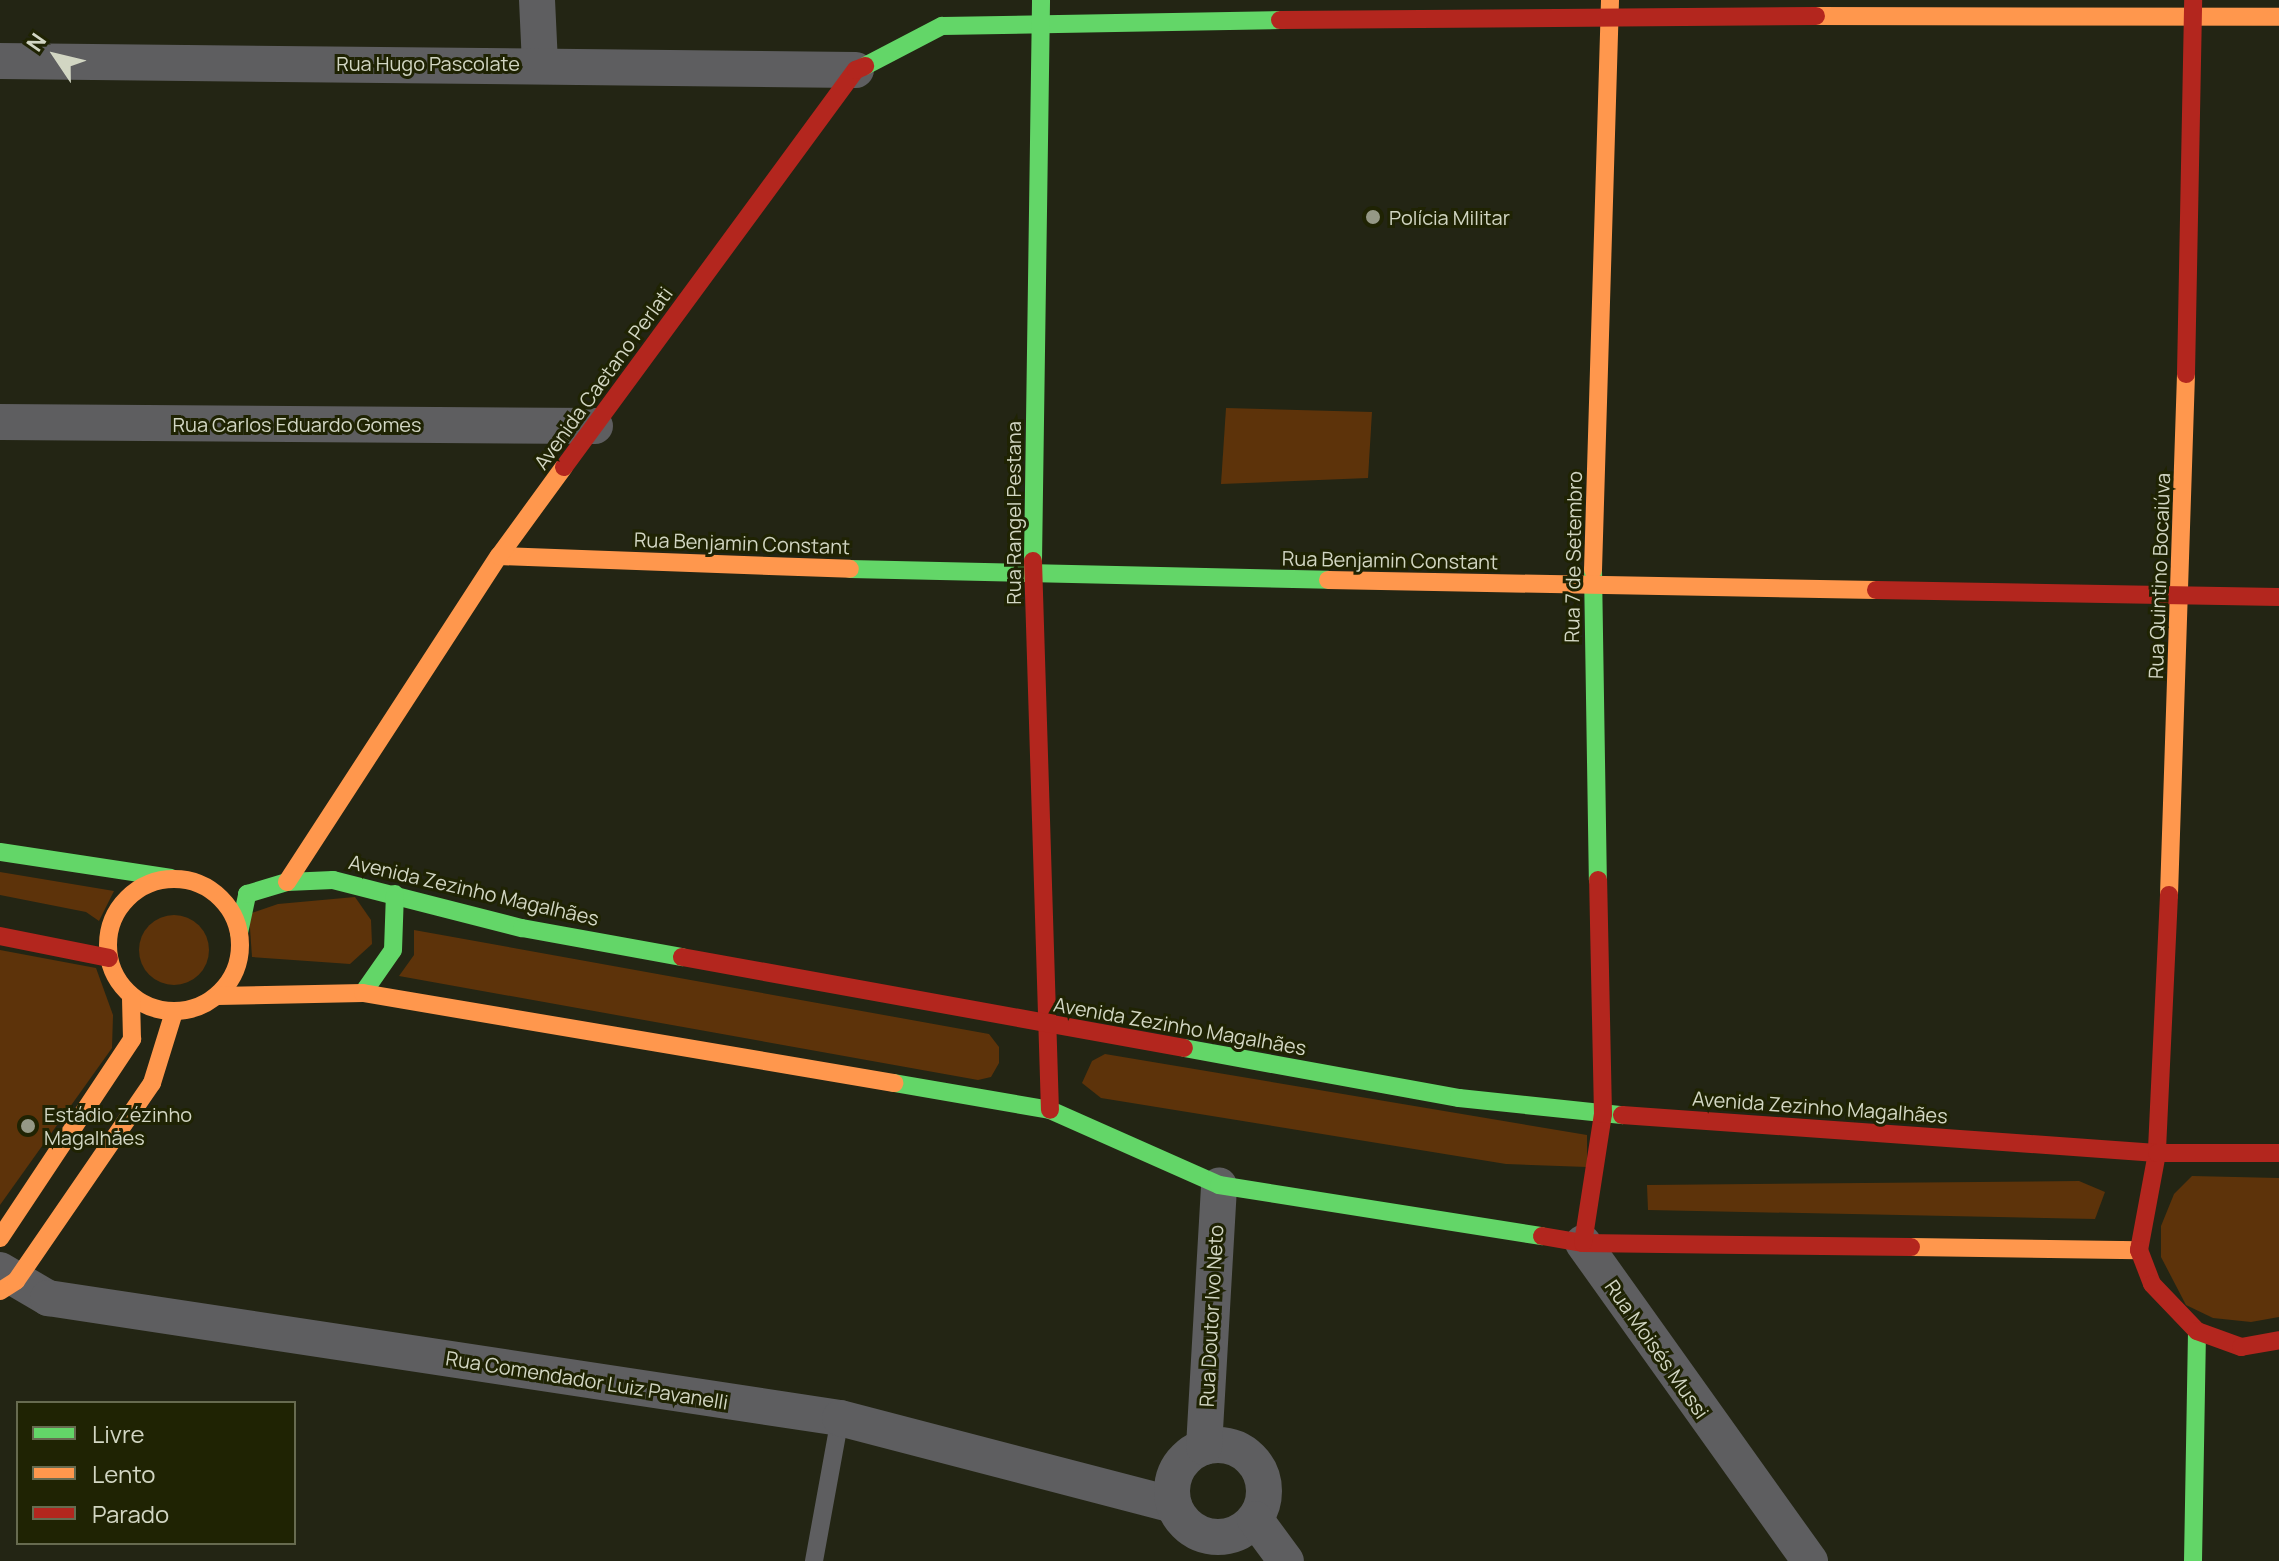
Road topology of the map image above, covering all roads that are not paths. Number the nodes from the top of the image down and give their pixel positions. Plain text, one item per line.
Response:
1 (537, 0) edge
2 (1041, 0) edge
3 (1610, 8) edge
4 (2193, 8) edge
5 (2279, 17) edge
6 (1040, 26) junction
7 (0, 61) edge
8 (540, 63) junction
9 (856, 70) junction
10 (0, 422) edge
11 (595, 426) junction
12 (499, 556) junction
13 (1033, 575) junction
14 (1592, 587) junction
15 (2279, 597) edge
16 (2182, 599) junction
17 (0, 852) edge
18 (173, 878) junction
19 (287, 882) junction
20 (395, 894) junction
21 (239, 933) junction
22 (0, 936) edge
23 (109, 958) junction
24 (363, 993) junction
25 (217, 996) junction
26 (131, 997) junction
27 (174, 1012) junction
28 (1050, 1026) junction
29 (1050, 1110) junction
30 (1603, 1114) junction
31 (2157, 1153) junction
32 (2279, 1153) edge
33 (1219, 1185) junction
34 (0, 1238) edge
35 (1583, 1243) junction
36 (2139, 1250) junction
37 (5, 1280) edge
38 (2197, 1331) junction
39 (2279, 1340) edge
40 (840, 1418) junction
41 (1204, 1447) junction
42 (1174, 1505) junction
43 (1255, 1519) junction
44 (814, 1561) edge
45 (1286, 1561) edge
46 (1810, 1561) edge
47 (2193, 1561) edge

1 - 8 street
2 - 6 street, Rua Rangel Pestana
3 - 4 street, Avenida Caetano Perlati
3 - 6 street, Avenida Caetano Perlati
3 - 14 street, Rua 7 de Setembro
4 - 5 street, Avenida Caetano Perlati
4 - 16 street, Rua Quintino Bocaiúva
6 - 9 street, Avenida Caetano Perlati
6 - 13 street, Rua Rangel Pestana
7 - 8 street, Rua Hugo Pascolate
8 - 9 street, Rua Hugo Pascolate
9 - 11 street, Avenida Caetano Perlati
10 - 11 street, Rua Carlos Eduardo Gomes
11 - 12 street, Avenida Caetano Perlati
12 - 13 street, Rua Benjamin Constant
12 - 19 street, Avenida Caetano Perlati
13 - 14 street, Rua Benjamin Constant
13 - 28 street, Rua Rangel Pestana
14 - 16 street, Rua Benjamin Constant
14 - 30 street, Rua 7 de Setembro
15 - 16 street, Rua Benjamin Constant
16 - 31 street, Rua Quintino Bocaiúva
17 - 18 street
18 - 21 street
18 - 23 street
19 - 20 street, Avenida Zezinho Magalhães
19 - 21 street, Avenida Zezinho Magalhães
20 - 24 street
20 - 28 street, Avenida Zezinho Magalhães
21 - 25 street
22 - 23 street
23 - 26 street
24 - 25 street
24 - 29 street
25 - 27 street
26 - 27 street
26 - 34 street
27 - 37 street
28 - 29 street, Rua Rangel Pestana
28 - 30 street, Avenida Zezinho Magalhães
29 - 33 street
30 - 31 street, Avenida Zezinho Magalhães
30 - 35 street
31 - 32 street, Avenida Zezinho Magalhães
31 - 36 street
33 - 35 street
33 - 41 street, Rua Doutor Ivo Neto
35 - 36 street
35 - 46 street, Rua Moisés Mussi
36 - 38 street
37 - 40 street, Rua Comendador Luiz Pavanelli
38 - 39 street
38 - 47 street
40 - 42 street, Rua Comendador Luiz Pavanelli
40 - 44 lane
41 - 42 street
41 - 43 street
42 - 43 street
43 - 45 street

